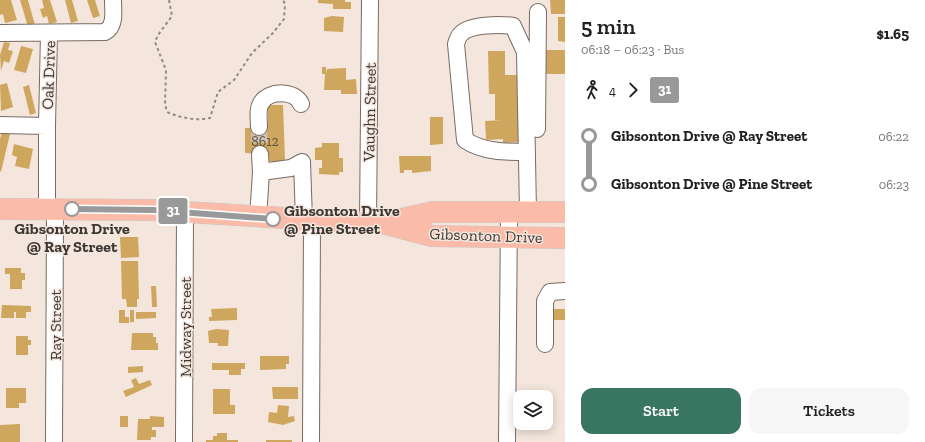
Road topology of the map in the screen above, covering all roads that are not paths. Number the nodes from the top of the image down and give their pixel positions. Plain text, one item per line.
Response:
1 (113, 0) edge
2 (370, 0) edge
3 (538, 12) dead end
4 (0, 33) edge
5 (49, 33) junction
6 (301, 104) dead end
7 (0, 125) edge
8 (46, 126) junction
9 (259, 127) tunnel mouth
10 (527, 152) junction
11 (260, 154) tunnel mouth
12 (261, 172) junction
13 (0, 209) edge
14 (51, 209) junction
15 (185, 212) junction
16 (525, 212) junction
17 (565, 212) edge
18 (258, 218) junction
19 (308, 220) junction
20 (376, 223) junction
21 (508, 237) junction
22 (565, 238) edge
23 (565, 291) edge
24 (545, 344) dead end
25 (54, 442) edge
26 (184, 442) edge
27 (311, 442) edge
28 (507, 442) edge

1 - 5 street, Oak Drive
2 - 20 street, Vaughn Street
3 - 16 street
4 - 5 street
5 - 8 street, Oak Drive
6 - 9 street
7 - 8 street
8 - 14 street, Oak Drive
10 - 10 street
10 - 16 street
11 - 12 street
12 - 18 street
12 - 19 street
13 - 14 main road, Gibsonton Drive
14 - 15 main road, Gibsonton Drive
14 - 25 street, Ray Street
15 - 18 main road, Gibsonton Drive
15 - 26 street, Midway Street
16 - 17 main road, Gibsonton Drive
16 - 20 main road, Gibsonton Drive
16 - 21 street
18 - 19 main road, Gibsonton Drive
19 - 20 main road, Gibsonton Drive
19 - 27 street
20 - 21 main road, Gibsonton Drive
21 - 22 main road, Gibsonton Drive
21 - 28 street
23 - 24 street

